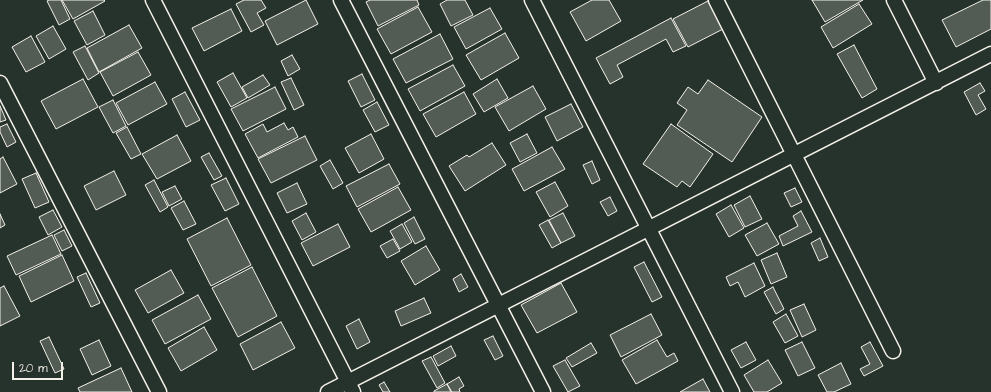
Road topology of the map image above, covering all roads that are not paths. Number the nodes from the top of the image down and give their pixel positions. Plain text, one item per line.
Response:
1 (153, 0) edge
2 (341, 0) edge
3 (532, 0) edge
4 (716, 0) edge
5 (894, 0) edge
6 (991, 54) edge
7 (0, 83) edge
8 (936, 83) junction
9 (793, 155) junction
10 (648, 229) junction
11 (498, 306) junction
12 (893, 351) dead end
13 (351, 387) edge
14 (159, 392) edge
15 (328, 392) edge
16 (543, 392) edge
17 (732, 392) edge

1 - 13 street
2 - 11 street
3 - 10 street
4 - 9 street
5 - 8 street
6 - 8 street
7 - 14 street
8 - 9 street
9 - 10 street
9 - 12 street
10 - 11 street
10 - 17 street
11 - 13 street
11 - 16 street
13 - 15 street

